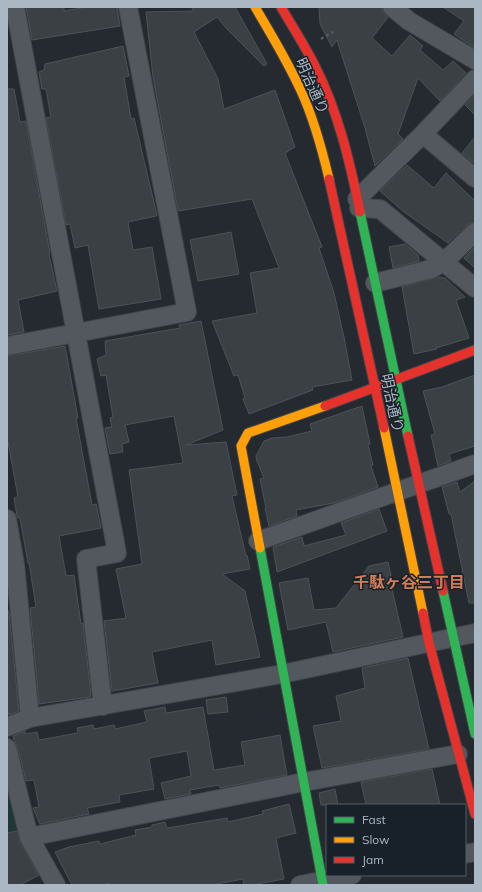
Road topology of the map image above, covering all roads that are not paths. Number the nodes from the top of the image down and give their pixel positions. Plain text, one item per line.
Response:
1 (15, 7) edge
2 (128, 7) edge
3 (255, 7) edge
4 (281, 7) edge
5 (392, 7) edge
6 (475, 60) edge
7 (475, 79) edge
8 (423, 134) junction
9 (475, 178) edge
10 (358, 204) junction
11 (475, 232) edge
12 (444, 262) junction
13 (375, 283) junction
14 (475, 288) edge
15 (76, 333) junction
16 (7, 346) edge
17 (475, 350) edge
18 (396, 380) junction
19 (375, 388) junction
20 (475, 464) edge
21 (419, 484) junction
22 (398, 490) junction
23 (7, 519) edge
24 (258, 541) junction
25 (475, 633) edge
26 (453, 638) junction
27 (429, 643) junction
28 (282, 674) junction
29 (103, 706) junction
30 (30, 718) junction
31 (7, 727) edge
32 (475, 734) edge
33 (7, 748) edge
34 (458, 754) junction
35 (304, 782) junction
36 (475, 814) edge
37 (29, 837) junction
38 (348, 876) edge
39 (322, 883) edge
40 (56, 885) edge
41 (300, 885) edge

1 - 15 street
2 - 15 street
3 - 19 main road, 明治通り
4 - 10 main road, 明治通り
5 - 6 street
7 - 8 street
8 - 9 street
8 - 10 street
10 - 12 street
10 - 13 main road, 明治通り
11 - 12 street
12 - 13 street
12 - 14 street
13 - 18 main road, 明治通り
15 - 16 street
15 - 29 street
17 - 18 main road
18 - 19 main road
18 - 21 main road, 明治通り
19 - 22 main road, 明治通り
19 - 24 main road
20 - 21 street
21 - 22 street
21 - 26 main road, 明治通り
22 - 24 street
22 - 27 main road, 明治通り
23 - 30 street
24 - 28 main road
25 - 26 street
26 - 27 street
26 - 32 main road, 明治通り
27 - 28 street
27 - 34 main road, 明治通り
28 - 29 street
28 - 35 main road
29 - 30 street
30 - 31 street
33 - 37 street
34 - 35 street
34 - 36 main road, 明治通り
35 - 37 street
35 - 39 main road
37 - 40 street
38 - 39 street
39 - 41 street

